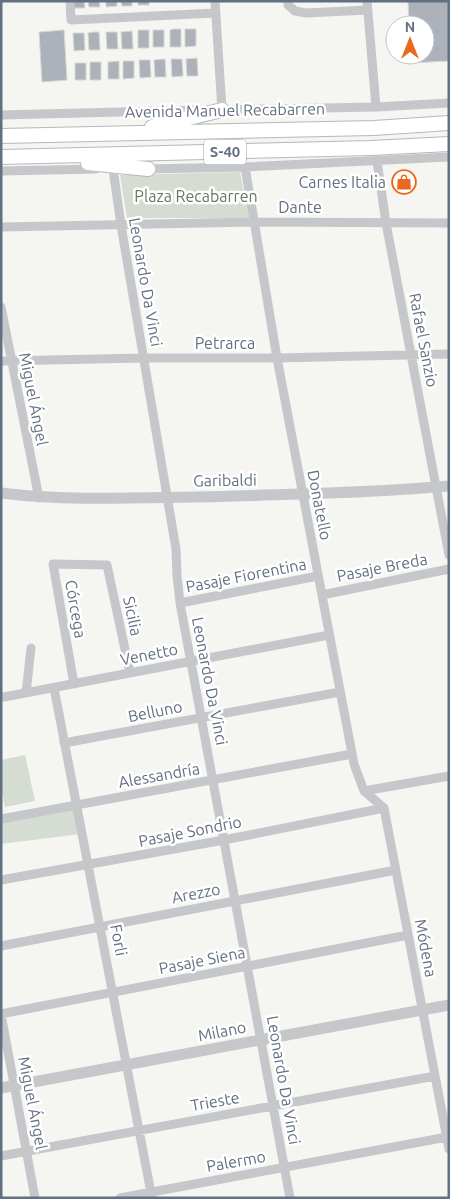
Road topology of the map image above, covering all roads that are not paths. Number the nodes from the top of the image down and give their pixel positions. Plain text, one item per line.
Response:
1 (70, 1) edge
2 (215, 1) edge
3 (288, 1) edge
4 (368, 6) edge
5 (216, 13) junction
6 (449, 103) edge
7 (376, 107) junction
8 (222, 110) junction
9 (1, 115) edge
10 (449, 123) edge
11 (128, 133) junction
12 (1, 136) edge
13 (449, 144) edge
14 (1, 157) edge
15 (25, 157) junction
16 (449, 158) edge
17 (377, 161) junction
18 (245, 167) junction
19 (113, 169) junction
20 (148, 169) junction
21 (1, 170) edge
22 (254, 222) junction
23 (386, 223) junction
24 (449, 223) edge
25 (121, 225) junction
26 (1, 227) edge
27 (1, 306) edge
28 (411, 354) junction
29 (449, 354) edge
30 (144, 358) junction
31 (277, 358) junction
32 (1, 361) edge
33 (12, 361) junction
34 (449, 486) edge
35 (436, 487) junction
36 (1, 493) edge
37 (303, 494) junction
38 (167, 497) junction
39 (39, 498) junction
40 (449, 555) edge
41 (107, 565) joint
42 (449, 569) edge
43 (318, 576) junction
44 (322, 595) junction
45 (180, 603) junction
46 (329, 635) junction
47 (31, 648) dead end
48 (191, 661) junction
49 (130, 673) junction
50 (74, 684) junction
51 (54, 688) junction
52 (340, 692) junction
53 (26, 693) junction
54 (4, 697) dead end
55 (201, 717) junction
56 (64, 743) junction
57 (352, 754) junction
58 (449, 776) edge
59 (213, 780) junction
60 (364, 791) junction
61 (77, 805) junction
62 (384, 808) junction
63 (1, 819) edge
64 (224, 840) junction
65 (89, 864) junction
66 (396, 870) junction
67 (1, 880) edge
68 (235, 901) junction
69 (101, 927) junction
70 (408, 935) junction
71 (1, 946) edge
72 (247, 966) junction
73 (114, 992) junction
74 (449, 1005) edge
75 (422, 1010) junction
76 (1, 1014) edge
77 (261, 1040) junction
78 (128, 1065) junction
79 (435, 1076) junction
80 (15, 1086) junction
81 (1, 1088) edge
82 (273, 1106) junction
83 (140, 1130) junction
84 (446, 1137) junction
85 (449, 1149) edge
86 (27, 1151) junction
87 (1, 1156) edge
88 (285, 1168) junction
89 (152, 1195) edge
90 (35, 1198) edge
91 (120, 1198) edge
92 (290, 1198) edge

1 - 5 street
2 - 5 street
3 - 4 street
4 - 7 street
5 - 8 street
6 - 7 street, Avenida Manuel Recabarren
7 - 8 street, Avenida Manuel Recabarren
8 - 9 street, Avenida Manuel Recabarren
8 - 11 main road
10 - 11 main road, Avenida Manuel Recabarren / S-40
11 - 12 main road, Avenida Manuel Recabarren / S-40
13 - 15 main road, S-40
14 - 15 main road, S-40
15 - 20 main road
16 - 17 street
17 - 18 street
17 - 23 street, Rafael Sanzio
18 - 20 street
18 - 22 street
19 - 20 street
19 - 21 street
19 - 25 street, Leonardo Da Vinci
22 - 23 street, Dante
22 - 25 street, Dante
22 - 31 street, Donatello
23 - 24 street, Dante
23 - 28 street, Rafael Sanzio
25 - 26 street, Dante
25 - 30 street, Leonardo Da Vinci
27 - 33 street, Miguel Ángel
28 - 29 street, Petrarca
28 - 31 street, Petrarca
28 - 35 street, Rafael Sanzio
30 - 31 street, Petrarca
30 - 33 street, Petrarca
30 - 38 street, Leonardo Da Vinci
31 - 37 street, Donatello
32 - 33 street, Petrarca
33 - 39 street, Miguel Ángel
34 - 35 street, Garibaldi
35 - 37 street, Garibaldi
35 - 40 street, Rafael Sanzio
36 - 39 street, Garibaldi
37 - 38 street, Garibaldi
37 - 43 street, Donatello
38 - 39 street, Garibaldi
38 - 45 street, Leonardo Da Vinci
41 - 49 street, Sicilia
41 - 50 street, Córcega
42 - 44 street, Pasaje Breda
43 - 44 street, Donatello
43 - 45 street, Pasaje Fiorentina
44 - 46 street, Donatello
45 - 48 street, Leonardo Da Vinci
46 - 48 street, Venetto
46 - 52 street, Donatello
47 - 53 street
48 - 49 street, Venetto
48 - 55 street, Leonardo Da Vinci
49 - 50 street, Venetto
50 - 51 street, Venetto
51 - 53 street, Venetto
51 - 56 street, Forli
52 - 55 street, Belluno
52 - 57 street, Donatello
53 - 54 street, Venetto
55 - 56 street, Belluno
55 - 59 street, Leonardo Da Vinci
56 - 61 street, Forli
57 - 59 street, Alessandría
57 - 60 street, Donatello
58 - 60 street
59 - 61 street, Alessandría
59 - 64 street, Leonardo Da Vinci
60 - 62 street
61 - 63 street, Alessandría
61 - 65 street, Forli
62 - 64 street, Pasaje Sondrio
62 - 66 street, Módena
64 - 65 street, Pasaje Sondrio
64 - 68 street, Leonardo Da Vinci
65 - 67 street, Pasaje Sondrio
65 - 69 street, Forli
66 - 68 street, Arezzo
66 - 70 street, Módena
68 - 69 street, Arezzo
68 - 72 street, Leonardo Da Vinci
69 - 71 street, Arezzo
69 - 73 street, Forli
70 - 72 street, Pasaje Siena
70 - 75 street, Módena
72 - 73 street, Pasaje Siena
72 - 77 street, Leonardo Da Vinci
73 - 76 street, Pasaje Siena
73 - 78 street, Forli
74 - 75 street, Milano
75 - 77 street, Milano
75 - 79 street, Módena
76 - 80 street, Miguel Ángel
77 - 78 street, Milano
77 - 82 street, Leonardo Da Vinci
78 - 80 street, Milano
78 - 83 street, Forli
79 - 82 street, Trieste
79 - 84 street, Módena
80 - 81 street, Milano
80 - 86 street, Miguel Ángel
82 - 83 street, Trieste
82 - 88 street, Leonardo Da Vinci
83 - 86 street, Trieste
83 - 89 street, Forli
84 - 85 street, Módena
84 - 88 street, Palermo
86 - 87 street, Trieste
86 - 90 street, Miguel Ángel
88 - 89 street, Palermo
88 - 92 street, Leonardo Da Vinci
89 - 91 street, Palermo

